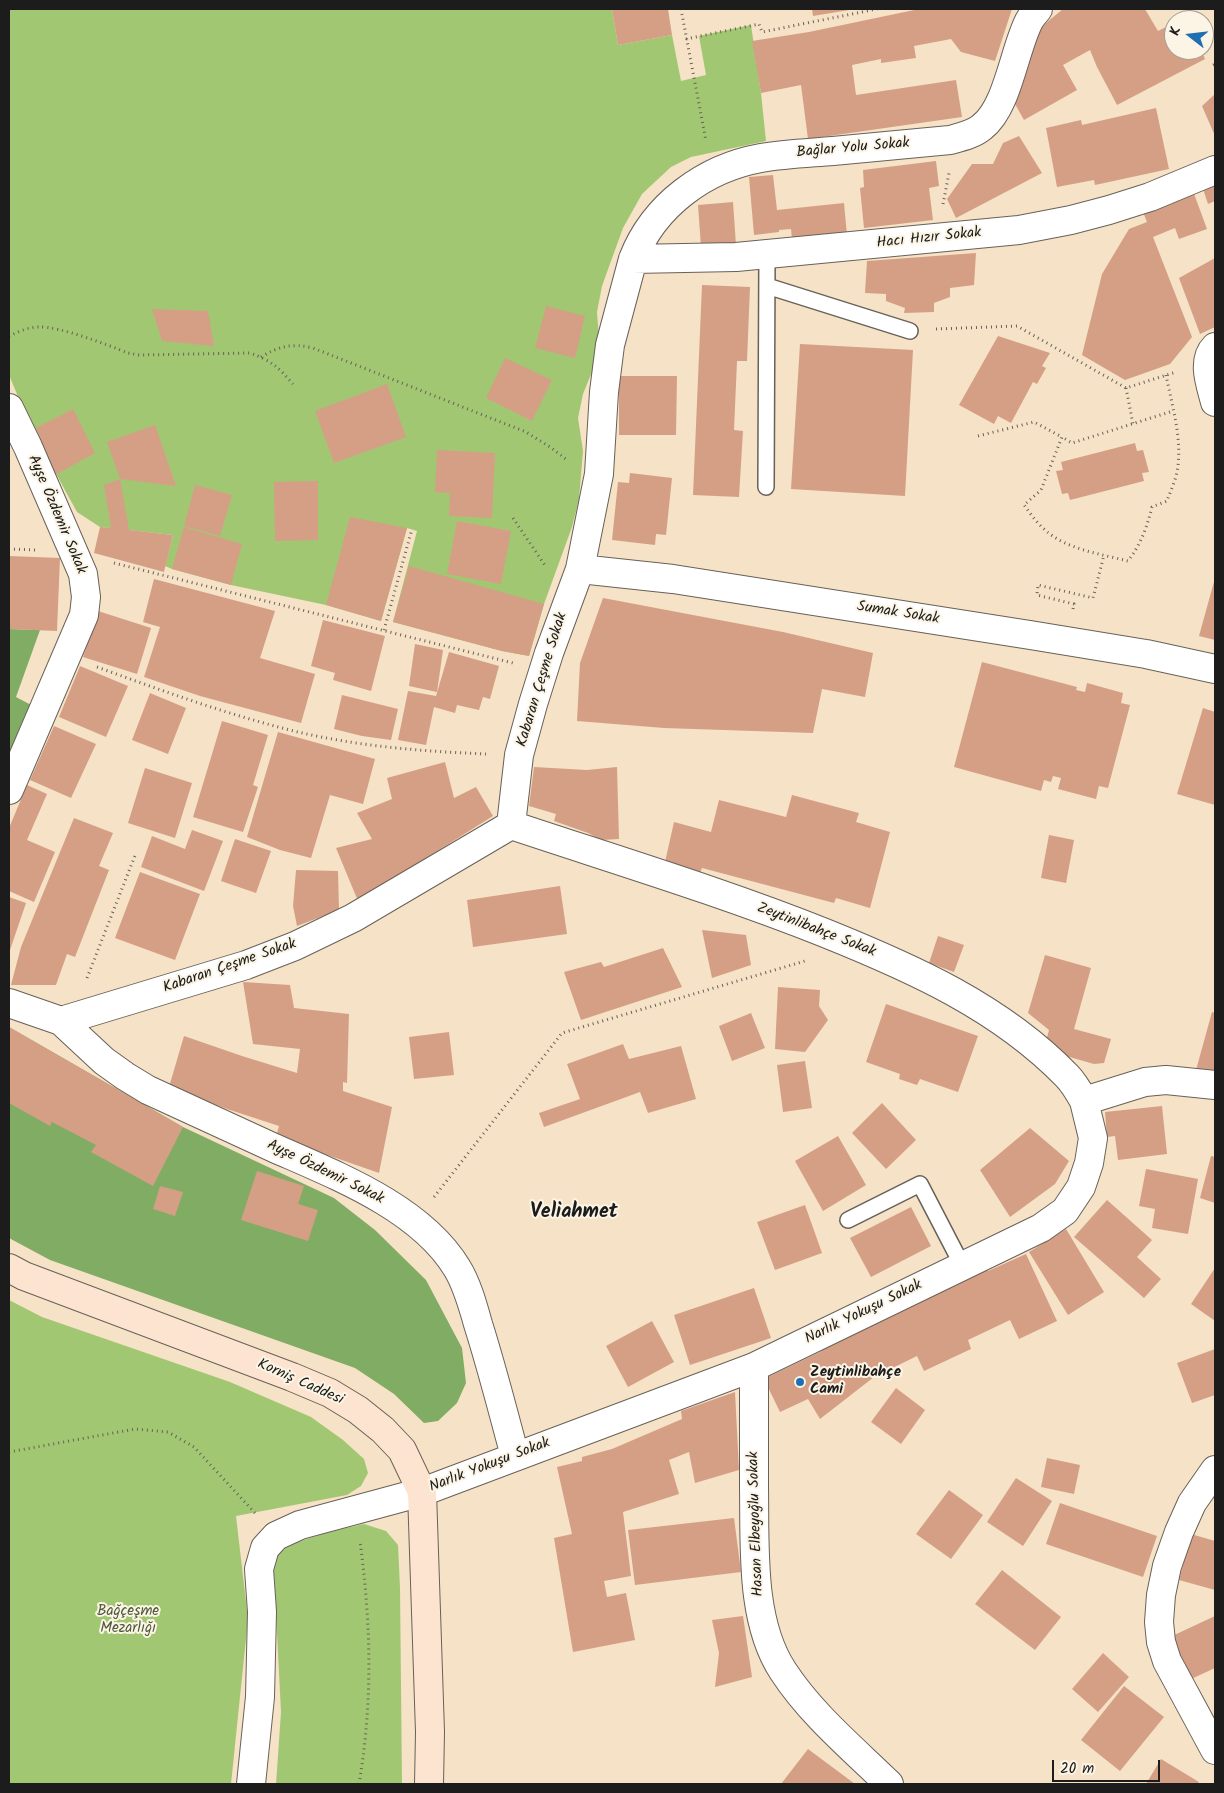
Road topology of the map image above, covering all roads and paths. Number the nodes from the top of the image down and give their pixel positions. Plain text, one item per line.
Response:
1 (681, 9) edge
2 (878, 9) edge
3 (1038, 9) edge
4 (686, 39) junction
5 (950, 170) dead end
6 (1215, 170) edge
7 (712, 174) junction
8 (936, 238) junction
9 (767, 254) junction
10 (633, 259) junction
11 (767, 286) junction
12 (910, 331) joint
13 (9, 336) edge
14 (1212, 355) edge
15 (261, 357) junction
16 (1166, 375) junction
17 (293, 384) dead end
18 (1126, 388) junction
19 (1215, 402) edge
20 (9, 408) edge
21 (1173, 411) junction
22 (1133, 424) junction
23 (978, 436) dead end
24 (1062, 437) junction
25 (597, 484) junction
26 (766, 487) dead end
27 (513, 518) dead end
28 (412, 529) dead end
29 (73, 553) junction
30 (1104, 555) junction
31 (580, 569) junction
32 (1075, 594) dead end
33 (568, 600) junction
34 (384, 630) junction
35 (66, 656) junction
36 (1215, 669) edge
37 (543, 670) junction
38 (519, 755) junction
39 (9, 790) edge
40 (511, 825) junction
41 (136, 853) dead end
42 (808, 960) dead end
43 (9, 1003) edge
44 (66, 1019) junction
45 (1215, 1086) edge
46 (1084, 1100) junction
47 (848, 1220) dead end
48 (415, 1221) junction
49 (962, 1265) junction
50 (9, 1268) edge
51 (754, 1367) junction
52 (9, 1452) edge
53 (516, 1456) junction
54 (1215, 1470) edge
55 (422, 1492) junction
56 (359, 1535) dead end
57 (276, 1536) junction
58 (1215, 1750) edge
59 (251, 1784) edge
60 (359, 1784) edge
61 (429, 1784) edge
62 (889, 1784) edge

1 - 4 path
2 - 4 path
3 - 7 street, Bağlar Yolu Sokak
4 - 7 path
5 - 8 path
6 - 8 street, Hacı Hızır Sokak
7 - 10 street, Bağlar Yolu Sokak
8 - 9 street, Hacı Hızır Sokak
9 - 10 street, Hacı Hızır Sokak
9 - 11 lane
10 - 25 street, Kabaran Çeşme Sokak
11 - 12 lane
11 - 26 lane
12 - 18 path
13 - 15 path
14 - 16 path
14 - 19 street
15 - 17 path
15 - 25 path
16 - 18 path
16 - 21 path
18 - 22 path
20 - 29 street, Ayşe Özdemir Sokak
21 - 22 path
21 - 30 path
22 - 24 path
23 - 24 path
24 - 30 path
25 - 31 street, Kabaran Çeşme Sokak
27 - 33 path
28 - 34 path
29 - 34 path
29 - 35 street, Ayşe Özdemir Sokak
30 - 32 path
31 - 33 street, Kabaran Çeşme Sokak
31 - 36 street, Sumak Sokak
33 - 37 street, Kabaran Çeşme Sokak
34 - 37 path
35 - 38 path
35 - 39 street, Ayşe Özdemir Sokak
37 - 38 street, Kabaran Çeşme Sokak
38 - 40 street, Kabaran Çeşme Sokak
40 - 44 street, Kabaran Çeşme Sokak
40 - 46 street, Zeytinlibahçe Sokak
41 - 44 path
42 - 48 path
43 - 44 street, Ayşe Özdemir Sokak
44 - 48 street, Ayşe Özdemir Sokak
45 - 46 street
46 - 49 street, Narlık Yokuşu Sokak
47 - 49 lane
48 - 53 street, Ayşe Özdemir Sokak
49 - 51 street, Narlık Yokuşu Sokak
50 - 55 main road, Korniş Caddesi
51 - 53 street, Narlık Yokuşu Sokak
51 - 62 street, Hasan Elbeyoğlu Sokak
52 - 57 path
53 - 55 street, Narlık Yokuşu Sokak
54 - 58 street
55 - 57 street, Narlık Yokuşu Sokak
55 - 61 main road, Korniş Caddesi
56 - 60 path
57 - 59 street

